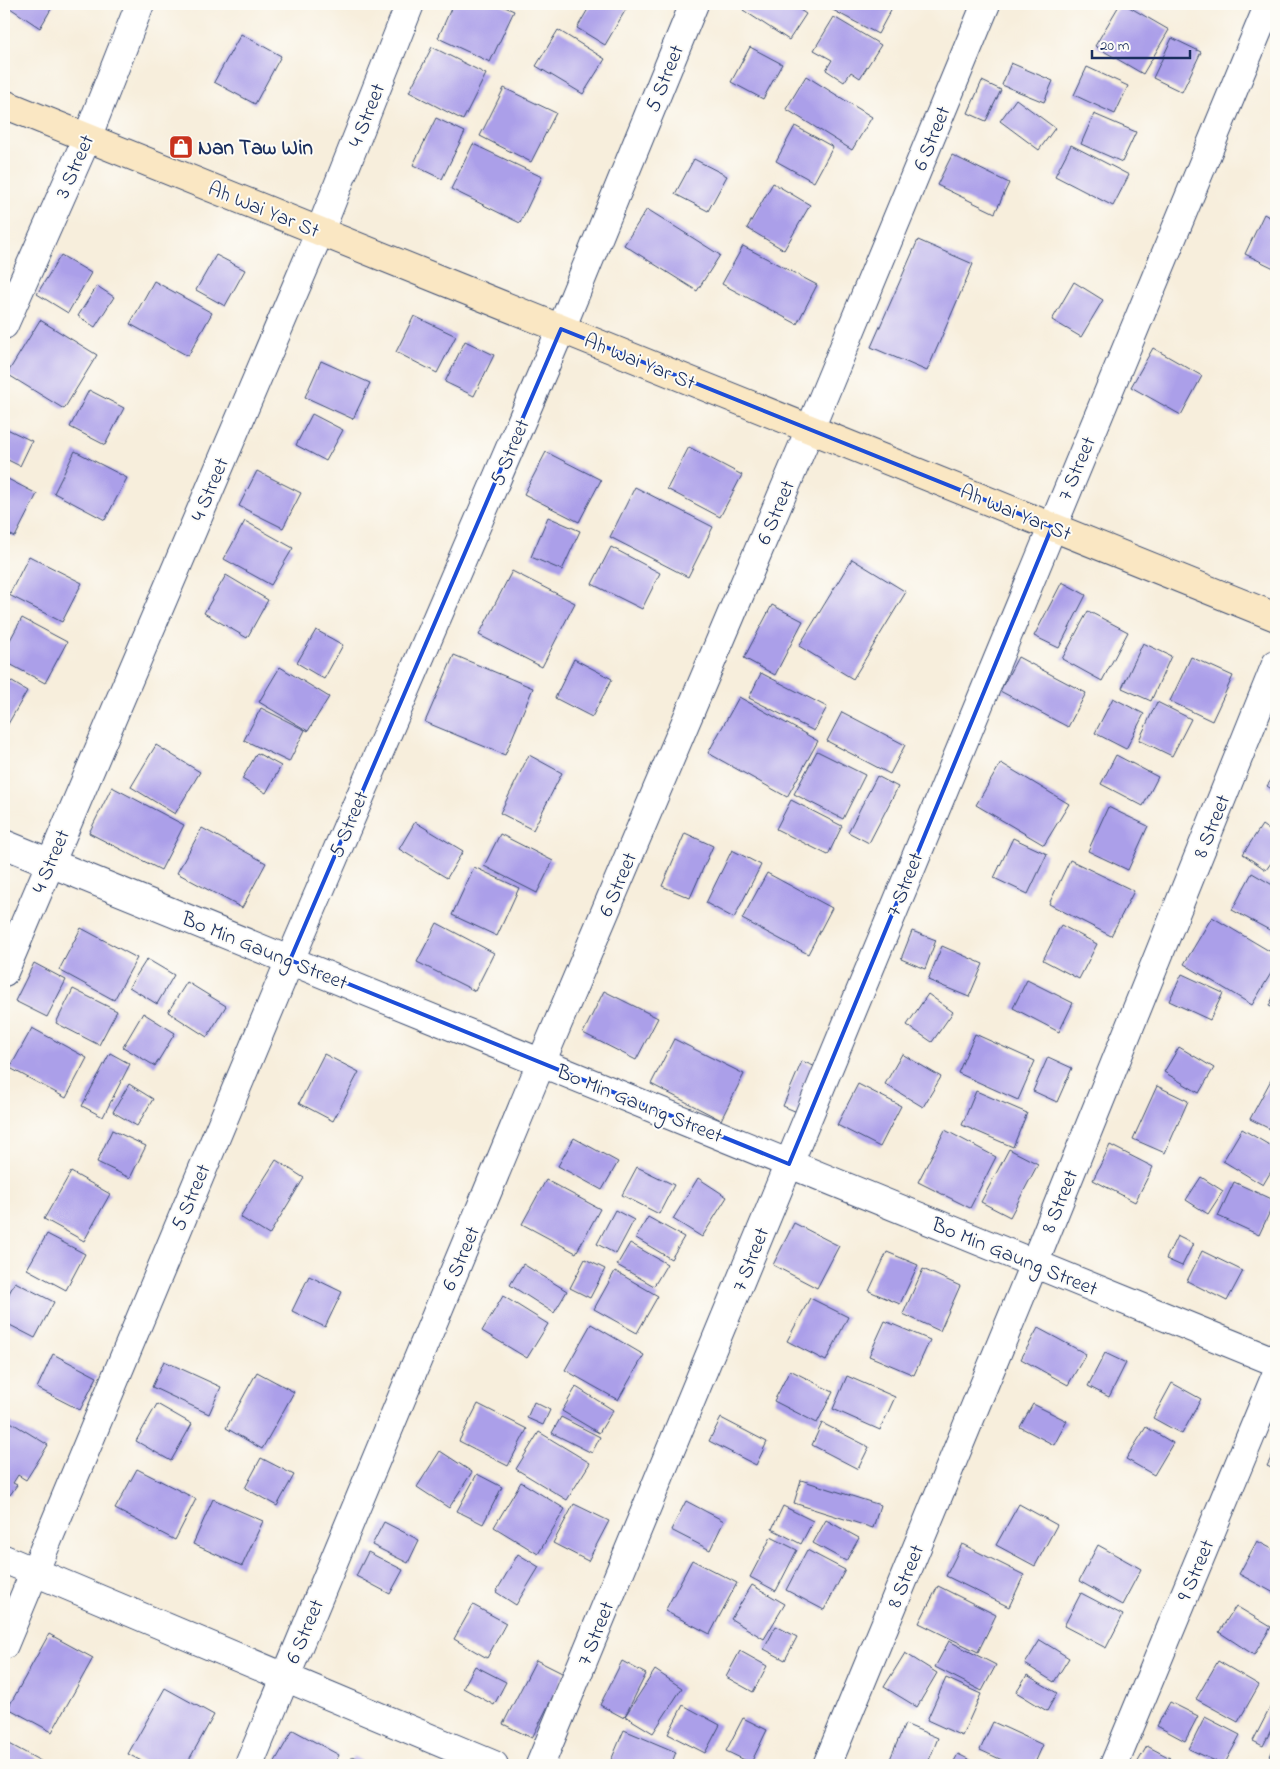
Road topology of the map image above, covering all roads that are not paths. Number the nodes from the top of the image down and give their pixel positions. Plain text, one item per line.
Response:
1 (140, 4) edge
2 (410, 4) edge
3 (694, 4) edge
4 (986, 4) edge
5 (1269, 4) edge
6 (4, 104) edge
7 (87, 138) junction
8 (320, 232) junction
9 (4, 325) edge
10 (562, 329) junction
11 (810, 429) junction
12 (1052, 526) junction
13 (1276, 617) edge
14 (1276, 664) edge
15 (4, 844) edge
16 (49, 862) junction
17 (290, 960) junction
18 (4, 972) edge
19 (541, 1063) junction
20 (789, 1164) junction
21 (1034, 1264) junction
22 (1276, 1362) edge
23 (1276, 1375) edge
24 (4, 1559) edge
25 (34, 1571) junction
26 (4, 1644) edge
27 (284, 1677) junction
28 (249, 1765) edge
29 (494, 1765) edge
30 (540, 1765) edge
31 (828, 1765) edge
32 (1114, 1765) edge

1 - 7 street, 3 Street
2 - 8 street, 4 Street
3 - 10 street, 5 Street
4 - 11 street, 6 Street
5 - 12 street, 7 Street
6 - 7 street, Ah Wai Yar St
7 - 8 street, Ah Wai Yar St
7 - 9 street, 3 Street
8 - 10 street, Ah Wai Yar St
8 - 16 street, 4 Street
10 - 11 street, Ah Wai Yar St
10 - 17 street, 5 Street
11 - 12 street, Ah Wai Yar St
11 - 19 street, 6 Street
12 - 13 street, Ah Wai Yar St
12 - 20 street, 7 Street
14 - 21 street, 8 Street
15 - 16 street, Bo Min Gaung Street
16 - 17 street, Bo Min Gaung Street
16 - 18 street, 4 Street
17 - 19 street, Bo Min Gaung Street
17 - 25 street, 5 Street
19 - 20 street, Bo Min Gaung Street
19 - 27 street, 6 Street
20 - 21 street, Bo Min Gaung Street
20 - 30 street, 7 Street
21 - 22 street, Bo Min Gaung Street
21 - 31 street, 8 Street
23 - 32 street, 9 Street
24 - 25 street
25 - 26 street, 5 Street
25 - 27 street
27 - 28 street, 6 Street
27 - 29 street

